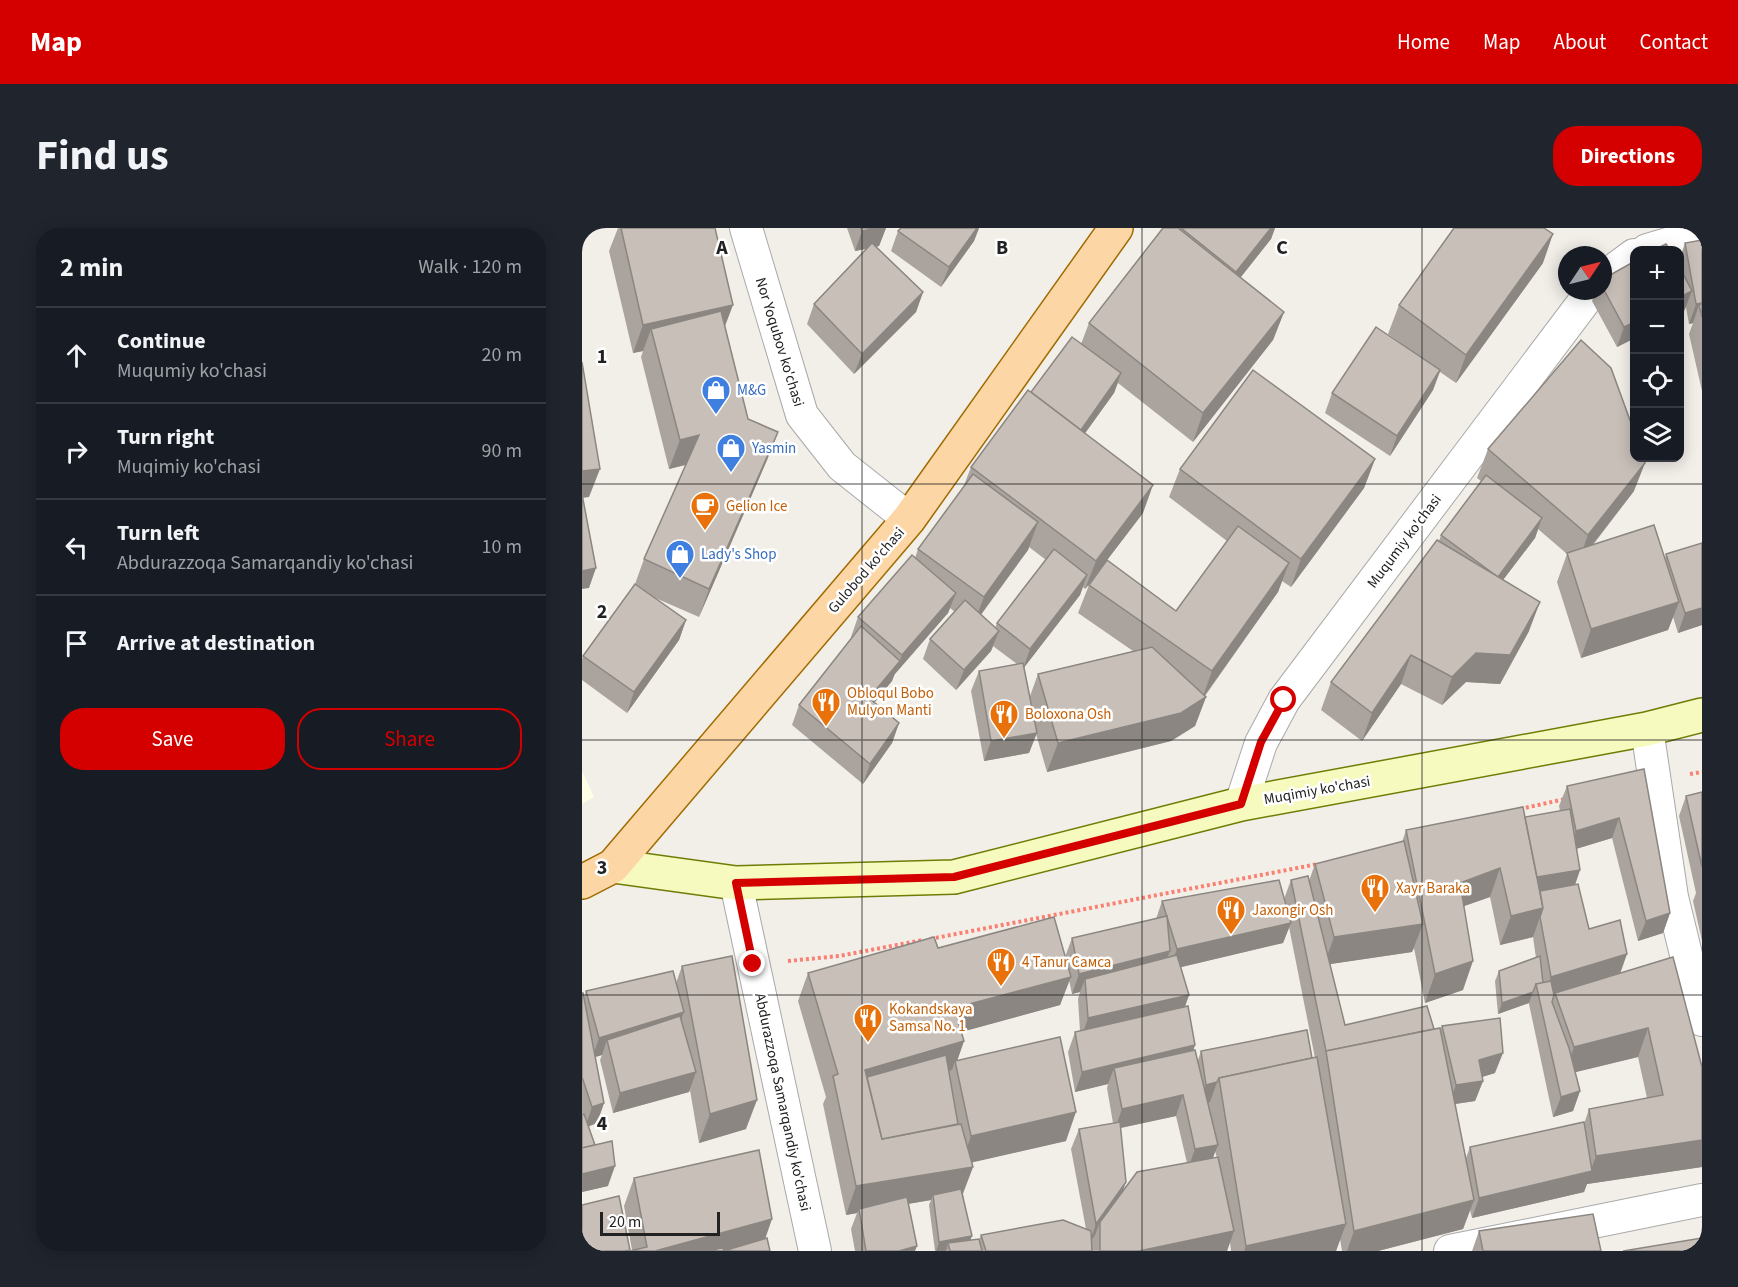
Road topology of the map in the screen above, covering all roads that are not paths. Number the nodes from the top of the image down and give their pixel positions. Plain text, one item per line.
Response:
1 (746, 228) edge
2 (1116, 228) edge
3 (1702, 234) edge
4 (1661, 246) edge
5 (1630, 259) edge
6 (1612, 272) edge
7 (1585, 300) edge
8 (909, 519) junction
9 (1702, 715) edge
10 (1647, 729) junction
11 (1241, 804) junction
12 (613, 866) junction
13 (582, 882) edge
14 (736, 883) junction
15 (1702, 1020) edge
16 (1702, 1200) edge
17 (815, 1251) edge
18 (1450, 1251) edge

1 - 8 street, Nor Yoqubov ko'chasi
2 - 8 main road, Gulobod ko'chasi
3 - 4 street
5 - 6 street
7 - 11 street, Muqumiy ko'chasi
8 - 12 main road, Gulobod ko'chasi
9 - 10 main road, Muqimiy ko'chasi
10 - 11 main road, Muqimiy ko'chasi
10 - 15 street
11 - 14 main road, Muqimiy ko'chasi
12 - 13 main road, Gulobod ko'chasi
12 - 14 main road, Muqimiy ko'chasi
14 - 17 street, Abdurazzoqa Samarqandiy ko'chasi
16 - 18 street

